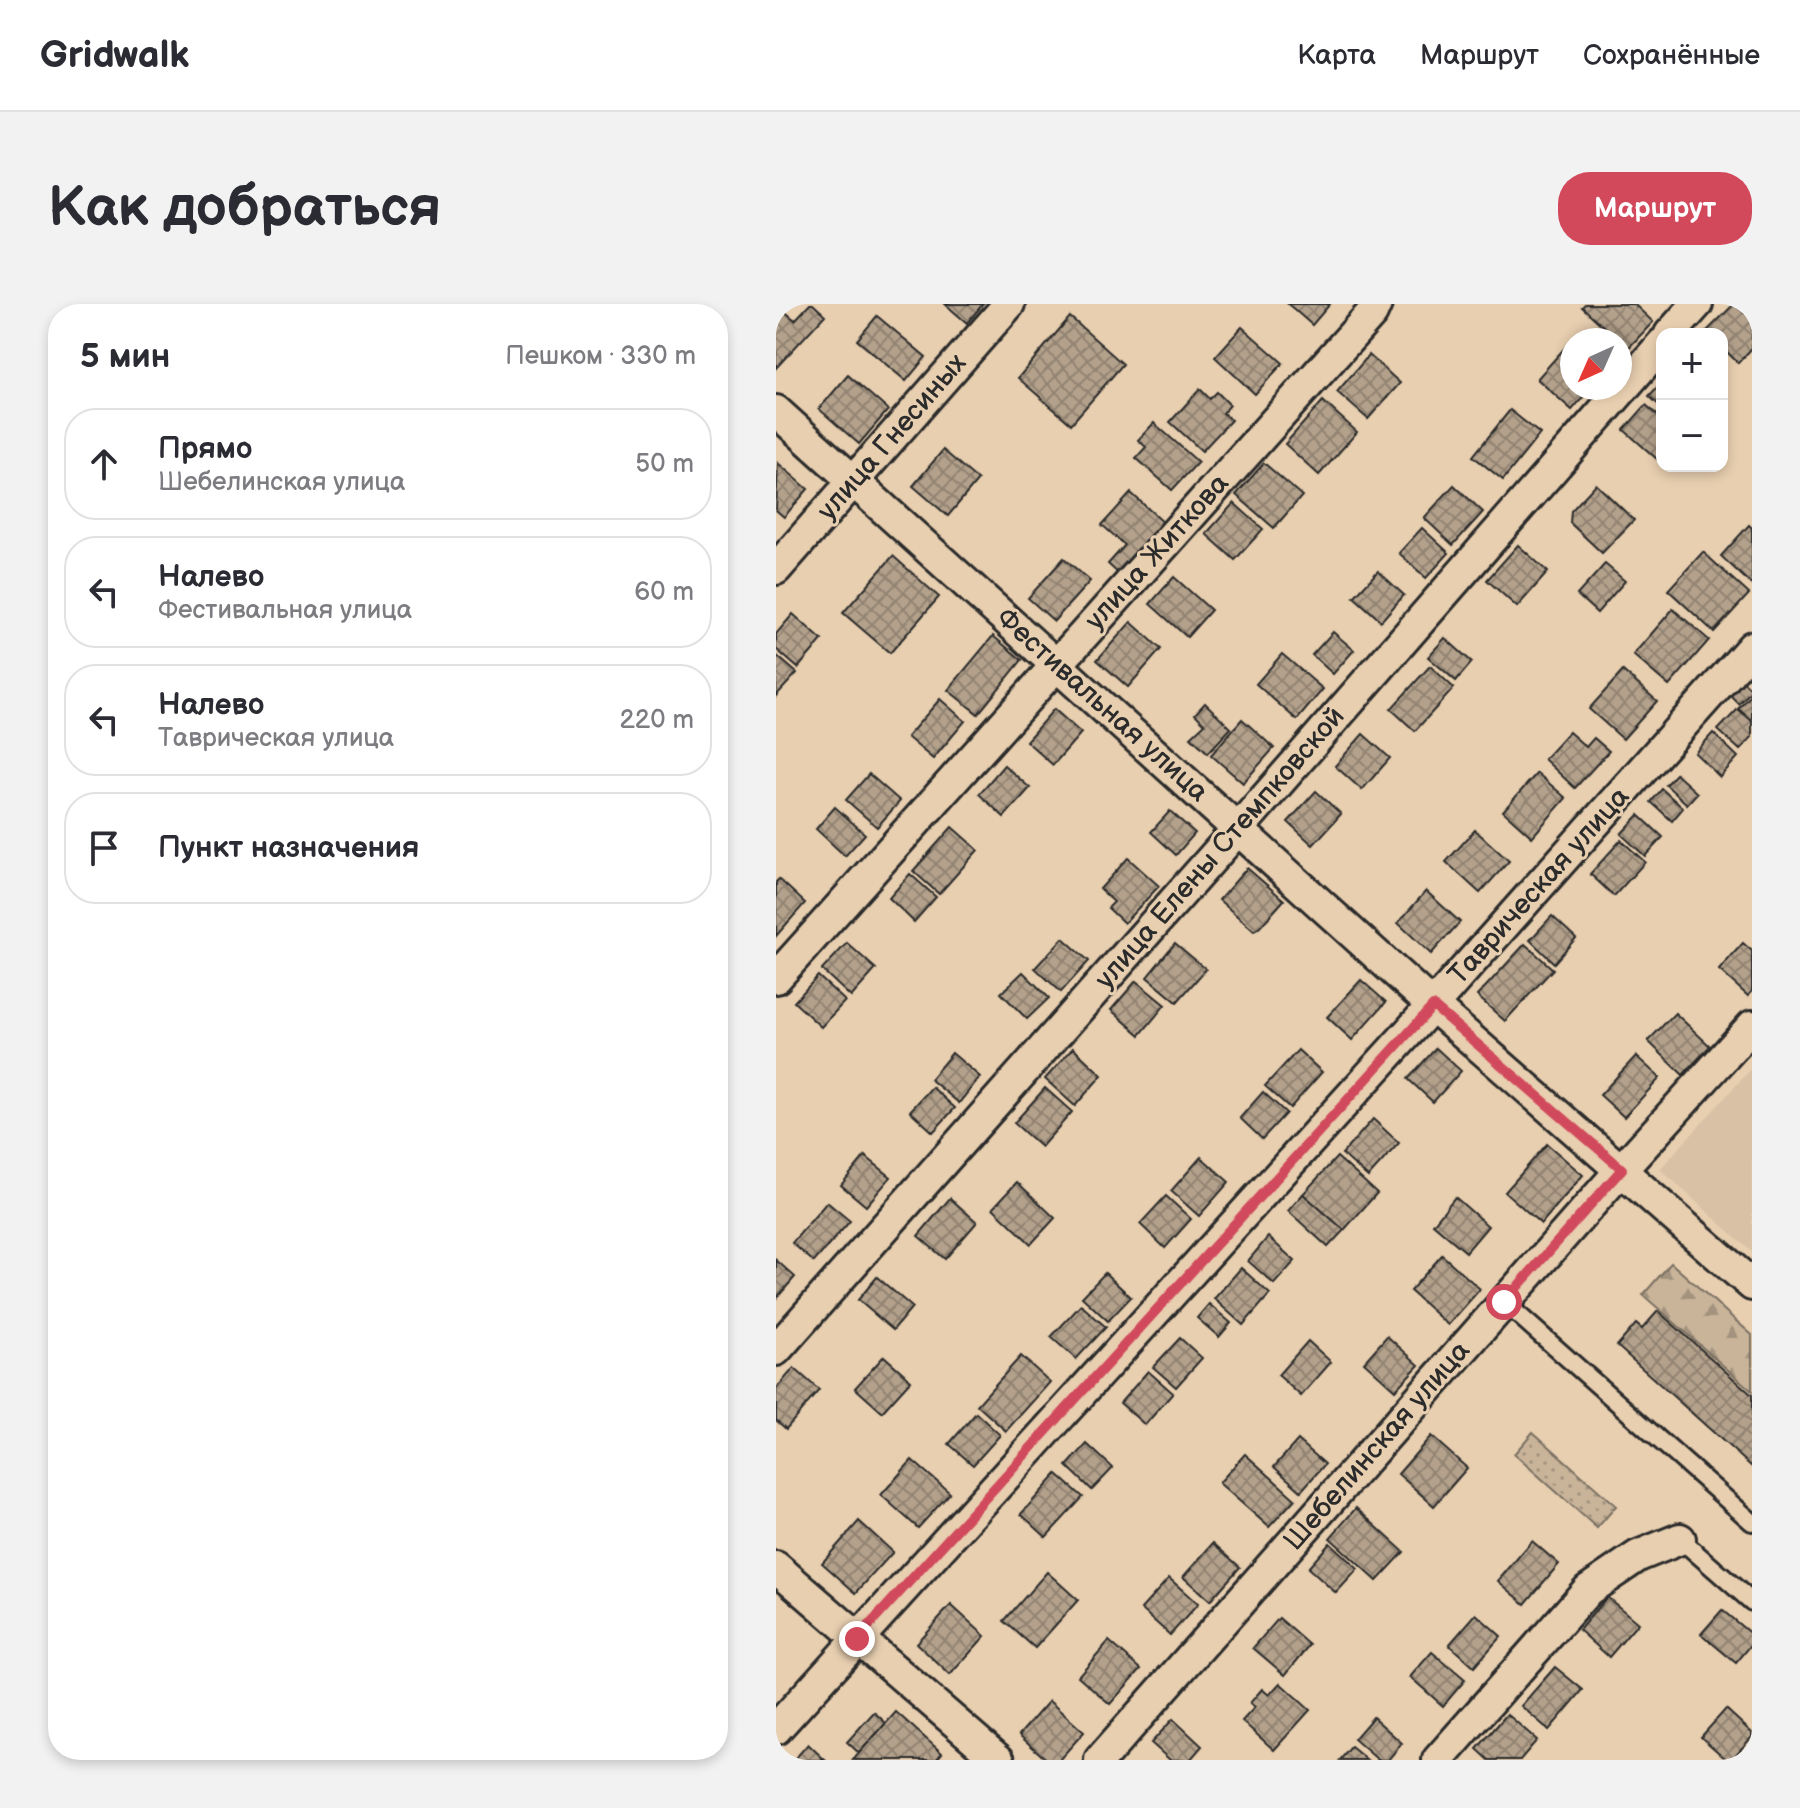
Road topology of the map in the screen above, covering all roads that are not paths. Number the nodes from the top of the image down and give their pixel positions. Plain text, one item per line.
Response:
1 (1009, 304) edge
2 (1376, 304) edge
3 (1697, 304) edge
4 (1675, 328) edge
5 (1656, 351) edge
6 (776, 411) edge
7 (853, 482) junction
8 (776, 569) edge
9 (1752, 647) edge
10 (1057, 663) junction
11 (1239, 828) junction
12 (776, 978) edge
13 (1433, 1006) junction
14 (1752, 1026) edge
15 (1622, 1169) junction
16 (1752, 1285) edge
17 (1504, 1302) junction
18 (776, 1350) edge
19 (1752, 1522) edge
20 (1680, 1539) joint
21 (776, 1567) edge
22 (1752, 1602) edge
23 (857, 1639) junction
24 (776, 1729) edge
25 (999, 1760) edge
26 (1100, 1760) edge
27 (1438, 1760) edge

1 - 7 street, улица Гнесиных
2 - 10 street, улица Житкова
3 - 4 street
5 - 11 street, улица Елены Стемпковской
6 - 7 street, Фестивальная улица
7 - 8 street, улица Гнесиных
7 - 10 street, Фестивальная улица
9 - 13 street, Таврическая улица
10 - 11 street, Фестивальная улица
10 - 12 street, улица Житкова
11 - 13 street, Фестивальная улица
11 - 18 street, улица Елены Стемпковской
13 - 15 street, Фестивальная улица
13 - 23 street, Таврическая улица
14 - 15 street, Шебелинская улица
15 - 16 street, Фестивальная улица
15 - 17 street, Шебелинская улица
17 - 19 lane
17 - 26 street, Шебелинская улица
20 - 22 lane
20 - 27 street
21 - 23 street
23 - 24 street, Таврическая улица
23 - 25 street

